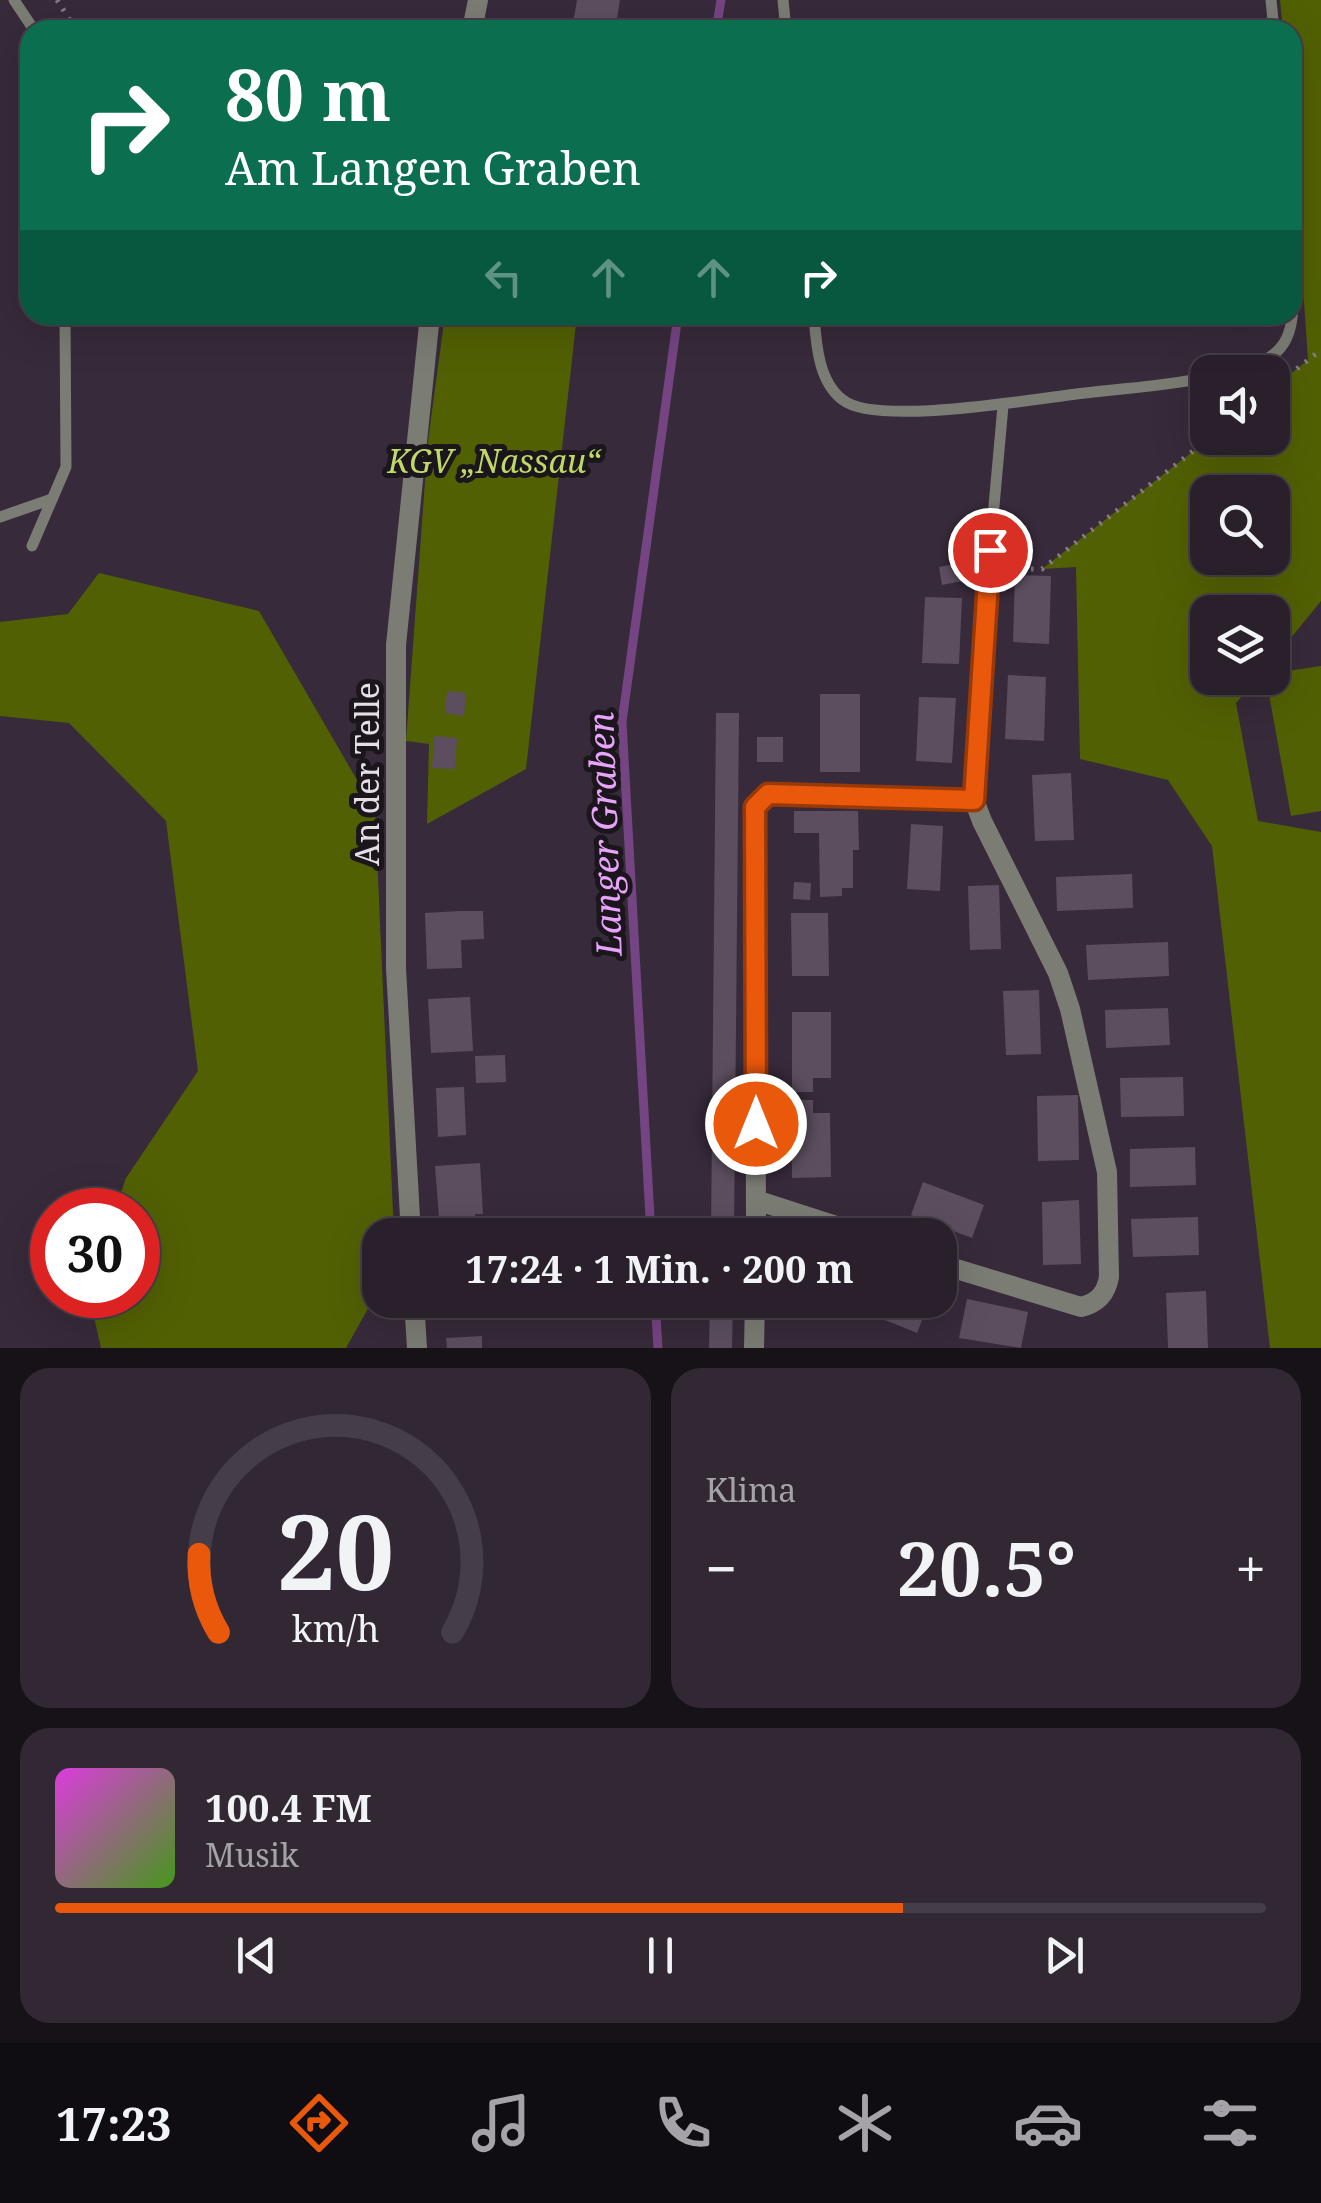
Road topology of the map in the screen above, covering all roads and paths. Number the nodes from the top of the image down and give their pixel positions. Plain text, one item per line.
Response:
1 (65, 325) edge
2 (429, 325) edge
3 (816, 325) edge
4 (1293, 325) edge
5 (1321, 350) edge
6 (1270, 355) edge
7 (1290, 374) edge
8 (1190, 380) edge
9 (1003, 406) junction
10 (1190, 454) edge
11 (52, 499) junction
12 (0, 517) edge
13 (32, 546) dead end
14 (988, 560) junction
15 (974, 800) junction
16 (756, 1200) junction
17 (410, 1218) edge
18 (756, 1218) edge
19 (812, 1218) edge
20 (957, 1269) edge
21 (415, 1318) edge
22 (755, 1318) edge
23 (416, 1348) edge
24 (754, 1348) edge

1 - 11 lane
2 - 17 street, An der Telle
3 - 9 lane
4 - 6 lane
5 - 7 path
8 - 9 lane
9 - 14 lane
10 - 14 path
11 - 12 lane
11 - 13 lane
14 - 15 street
15 - 16 street
15 - 20 street
16 - 18 street
16 - 19 street
21 - 23 street
22 - 24 street

